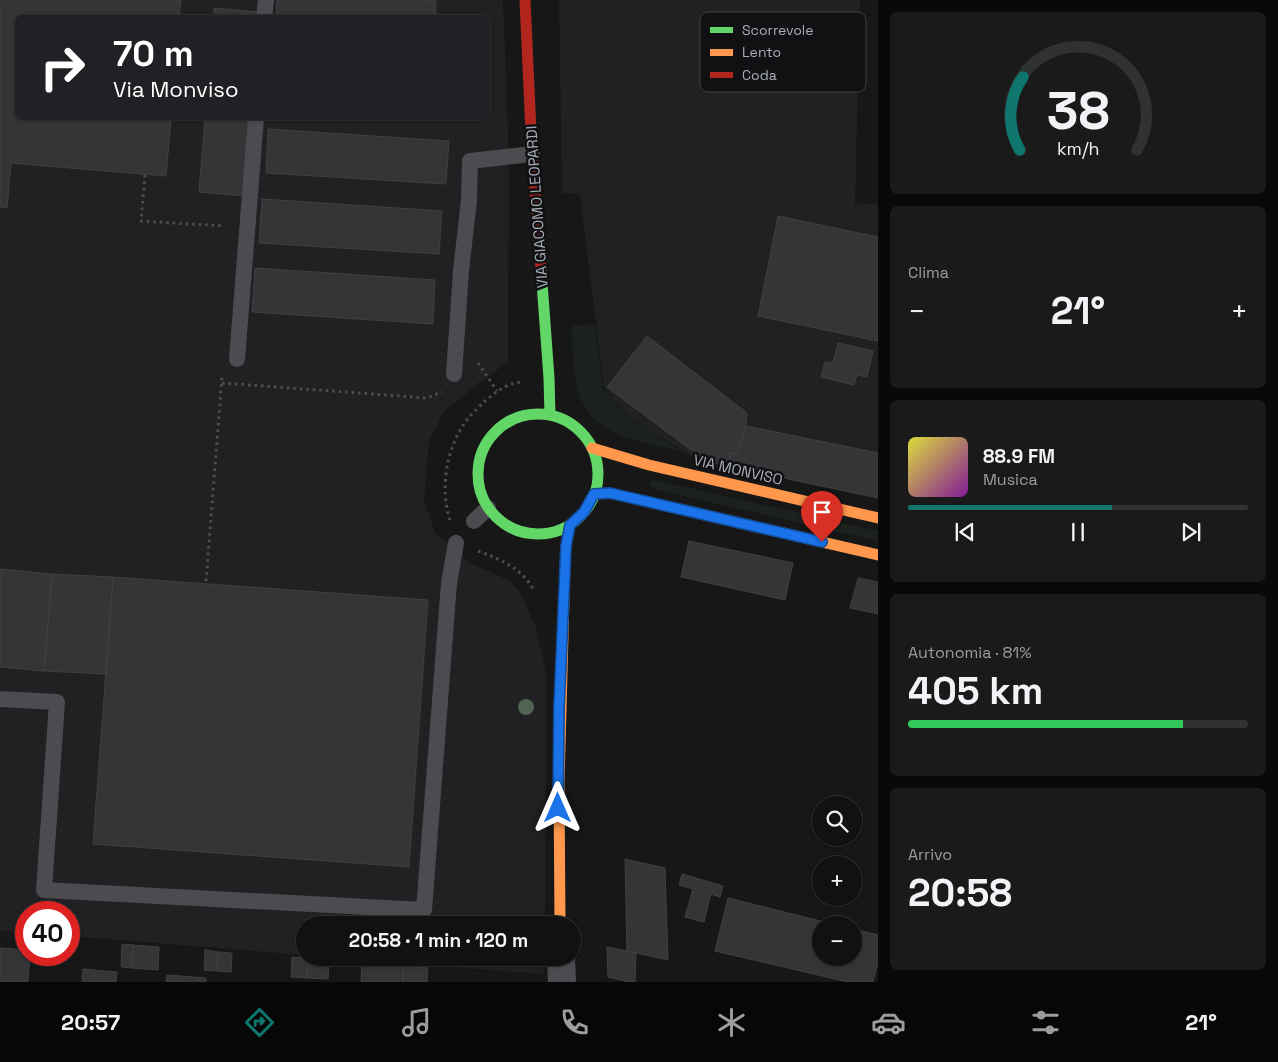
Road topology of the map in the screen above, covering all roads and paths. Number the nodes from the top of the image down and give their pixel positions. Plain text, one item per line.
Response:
1 (266, 0) edge
2 (525, 0) edge
3 (264, 15) edge
4 (256, 120) edge
5 (532, 154) junction
6 (145, 175) dead end
7 (226, 226) dead end
8 (237, 359) dead end
9 (481, 366) dead end
10 (473, 371) dead end
11 (454, 374) dead end
12 (222, 375) dead end
13 (549, 378) junction
14 (222, 384) junction
15 (444, 390) dead end
16 (550, 415) junction
17 (592, 448) junction
18 (594, 494) junction
19 (488, 508) junction
20 (878, 518) edge
21 (474, 521) dead end
22 (570, 525) junction
23 (453, 526) dead end
24 (456, 543) dead end
25 (473, 549) dead end
26 (878, 555) edge
27 (206, 581) dead end
28 (535, 593) dead end
29 (0, 698) edge
30 (560, 916) edge
31 (561, 966) edge
32 (562, 982) edge

1 - 3 lane
2 - 5 street, VIA GIACOMO LEOPARDI
4 - 8 lane
5 - 11 lane
5 - 13 street, VIA GIACOMO LEOPARDI
6 - 7 path
9 - 10 path
12 - 14 path
13 - 16 street, VIA GIACOMO LEOPARDI
13 - 23 path
14 - 15 path
14 - 27 path
16 - 17 street
16 - 19 street
17 - 18 street
17 - 20 street, VIA MONVISO
18 - 22 street
18 - 26 street
19 - 21 lane
19 - 22 street
22 - 30 street
24 - 29 lane
25 - 28 path
31 - 32 street

